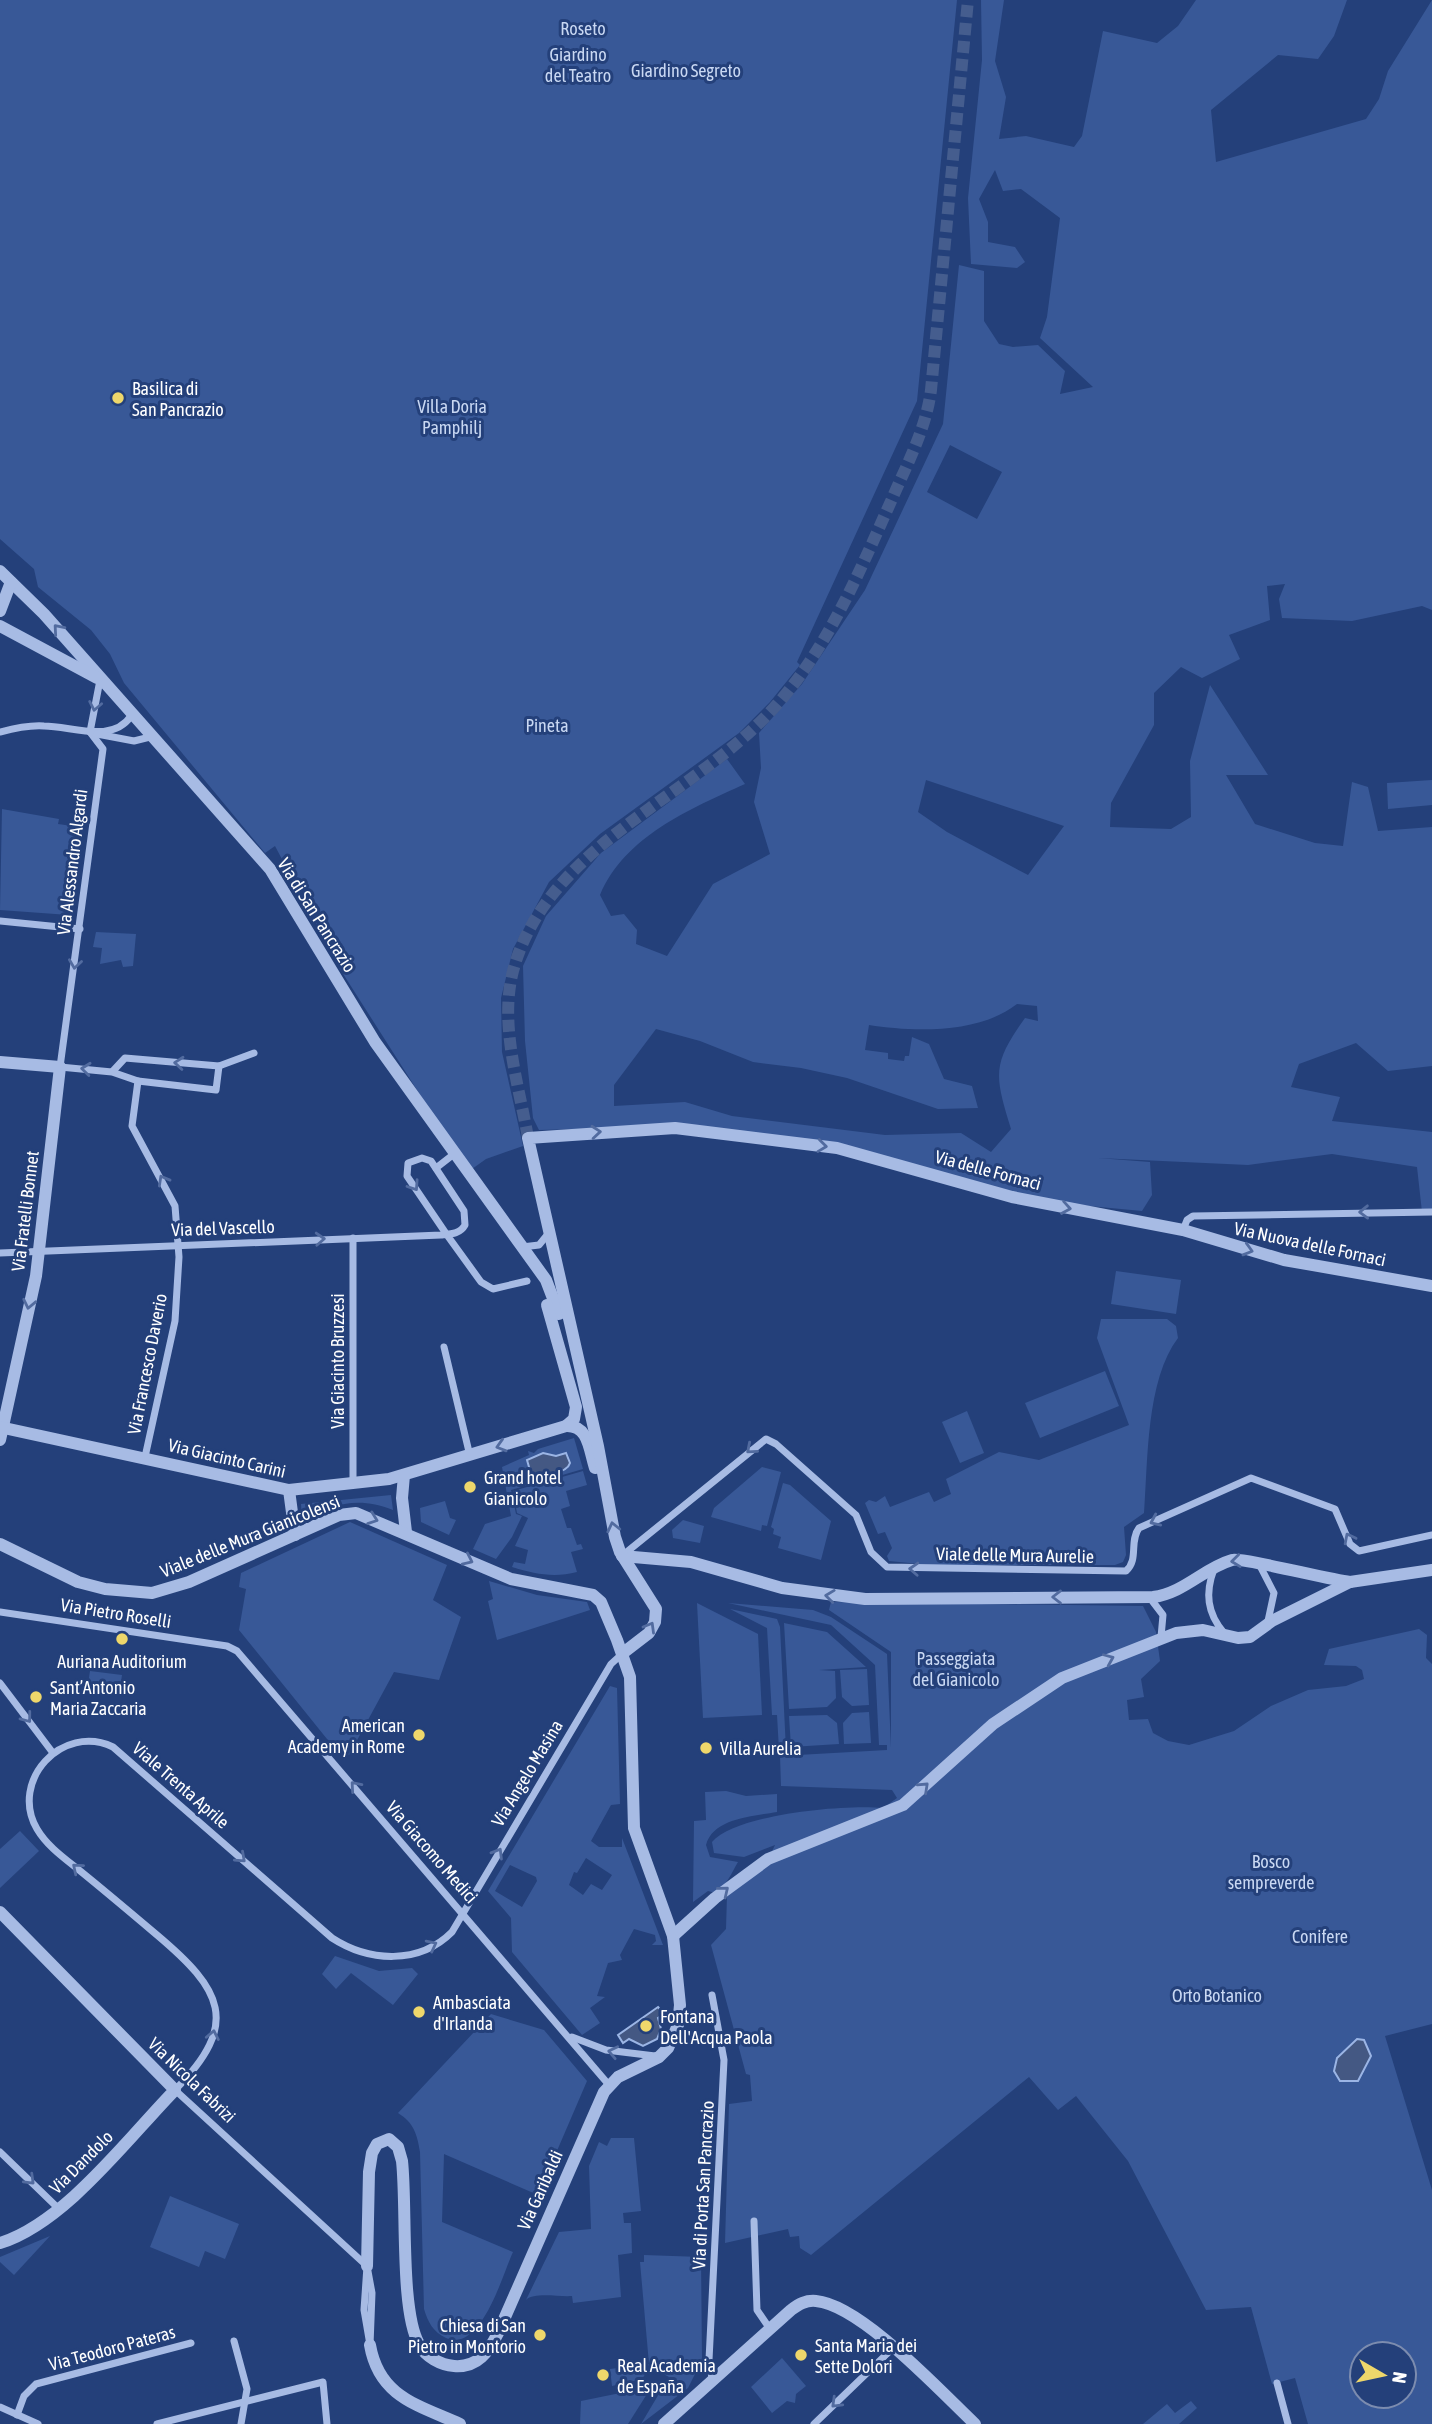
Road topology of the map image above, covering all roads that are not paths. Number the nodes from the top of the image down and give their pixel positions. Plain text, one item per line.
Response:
1 (0, 571) edge
2 (11, 582) junction
3 (0, 611) edge
4 (0, 626) edge
5 (100, 680) junction
6 (131, 716) junction
7 (0, 732) edge
8 (90, 732) junction
9 (154, 736) junction
10 (0, 922) edge
11 (80, 929) junction
12 (254, 1053) dead end
13 (0, 1062) edge
14 (219, 1066) junction
15 (61, 1067) junction
16 (113, 1072) junction
17 (138, 1081) junction
18 (454, 1154) junction
19 (436, 1168) junction
20 (1432, 1212) edge
21 (1183, 1230) junction
22 (548, 1234) junction
23 (447, 1235) junction
24 (352, 1238) junction
25 (179, 1245) junction
26 (520, 1246) junction
27 (38, 1250) junction
28 (0, 1253) edge
29 (542, 1276) junction
30 (527, 1281) dead end
31 (1432, 1286) edge
32 (444, 1347) dead end
33 (584, 1392) junction
34 (566, 1426) junction
35 (1, 1432) edge
36 (470, 1456) junction
37 (145, 1457) junction
38 (404, 1475) junction
39 (353, 1483) junction
40 (289, 1490) junction
41 (606, 1498) junction
42 (406, 1532) junction
43 (295, 1535) junction
44 (1432, 1535) edge
45 (0, 1544) edge
46 (622, 1556) junction
47 (1259, 1564) junction
48 (1214, 1569) junction
49 (1432, 1570) edge
50 (1350, 1583) junction
51 (1150, 1598) junction
52 (0, 1612) edge
53 (1266, 1625) junction
54 (1226, 1635) junction
55 (1161, 1637) junction
56 (227, 1646) joint
57 (623, 1653) junction
58 (0, 1683) edge
59 (53, 1753) junction
60 (0, 1912) edge
61 (463, 1912) junction
62 (673, 1936) junction
63 (712, 1994) dead end
64 (569, 2036) junction
65 (659, 2057) junction
66 (609, 2085) junction
67 (175, 2090) junction
68 (0, 2152) edge
69 (59, 2209) junction
70 (754, 2221) dead end
71 (0, 2243) edge
72 (367, 2266) junction
73 (770, 2329) junction
74 (234, 2341) dead end
75 (191, 2343) dead end
76 (370, 2345) joint
77 (893, 2348) junction
78 (712, 2378) junction
79 (1277, 2383) dead end
80 (245, 2403) junction
81 (0, 2406) edge
82 (17, 2415) junction
83 (816, 2423) edge
84 (38, 2424) edge
85 (157, 2424) edge
86 (240, 2424) edge
87 (327, 2424) edge
88 (460, 2424) edge
89 (665, 2424) edge
90 (975, 2424) edge
91 (1288, 2424) edge

1 - 2 street, Via di San Pancrazio
2 - 3 street
5 -> 2 street, Via di San Pancrazio
4 - 5 street
5 - 6 street, Via di San Pancrazio
5 -> 8 street
6 - 8 street
6 - 9 street, Via di San Pancrazio
7 - 8 street
8 - 9 street
8 - 11 street, Via Alessandro Algardi
9 - 18 street, Via di San Pancrazio
10 - 11 street
11 -> 15 street, Via Alessandro Algardi
12 - 14 street
13 - 15 street
14 -> 16 street
14 - 17 street
16 -> 15 street
15 - 27 street, Via Fratelli Bonnet
16 - 17 street
25 -> 17 street, Via Francesco Daverio
18 - 19 street
18 - 26 street, Via di San Pancrazio
19 - 23 street
19 -> 23 street
20 -> 21 street
22 -> 21 street, Via delle Fornaci
21 -> 31 street, Via Nuova delle Fornaci
22 - 26 street
22 - 29 street, Via di San Pancrazio
22 - 33 street, Via di San Pancrazio
23 - 24 street, Via del Vascello
23 - 30 street
25 -> 24 street, Via del Vascello
24 - 39 street, Via Giacinto Bruzzesi
25 - 27 street, Via del Vascello
25 - 37 street, Via Francesco Daverio
26 - 29 street, Via di San Pancrazio
27 - 28 street, Via del Vascello
27 -> 35 street, Via Fratelli Bonnet
29 - 33 street, Via di San Pancrazio
29 - 34 street, Via di San Pancrazio
32 - 36 street
33 - 41 street, Via di San Pancrazio
34 -> 36 street, Via Giacinto Carini
34 - 41 street, Via di San Pancrazio
35 - 37 street, Via Giacinto Carini
36 - 38 street, Via Giacinto Carini
37 - 40 street, Via Giacinto Carini
38 - 39 street, Via Giacinto Carini
38 - 42 street
39 - 40 street, Via Giacinto Carini
40 - 43 street
46 -> 41 street, Via di San Pancrazio
43 -> 42 street, Viale delle Mura Gianicolensi
42 -> 57 street, Viale delle Mura Gianicolensi
43 - 45 street, Viale delle Mura Gianicolensi
44 -> 46 street, Viale delle Mura Aurelie
51 -> 46 street
57 -> 46 street
47 -> 48 street
47 - 50 street
47 - 53 street
48 - 51 street
48 - 54 street
49 - 50 street
50 - 53 street
51 - 55 street
52 - 56 street, Via Pietro Roselli
53 - 54 street
54 - 55 street
62 -> 55 street
61 -> 56 street, Via Giacomo Medici
61 -> 57 street, Via Angelo Masina
57 - 62 street
58 -> 59 street
59 -> 61 street, Viale Trenta Aprile
67 -> 59 street
60 - 67 street, Via Nicola Fabrizi
61 - 64 street, Via Giacomo Medici
62 - 65 street
63 - 78 street, Via di Porta San Pancrazio
65 -> 64 street
64 - 66 street, Via Giacomo Medici
65 - 66 street
66 - 72 street, Via Garibaldi
67 - 69 street, Via Dandolo
67 - 72 street, Via Nicola Fabrizi
68 -> 69 street
69 - 71 street, Via Dandolo
70 - 73 street
72 - 76 street, Via Garibaldi
73 - 77 street
73 - 78 street
74 - 80 street
75 - 82 street, Via Teodoro Pateras
76 - 88 street, Via Garibaldi
77 -> 83 street
77 - 90 street
78 - 89 street
79 - 91 street
80 - 85 street
80 - 86 street
80 - 87 street
81 - 82 street
82 - 84 street

